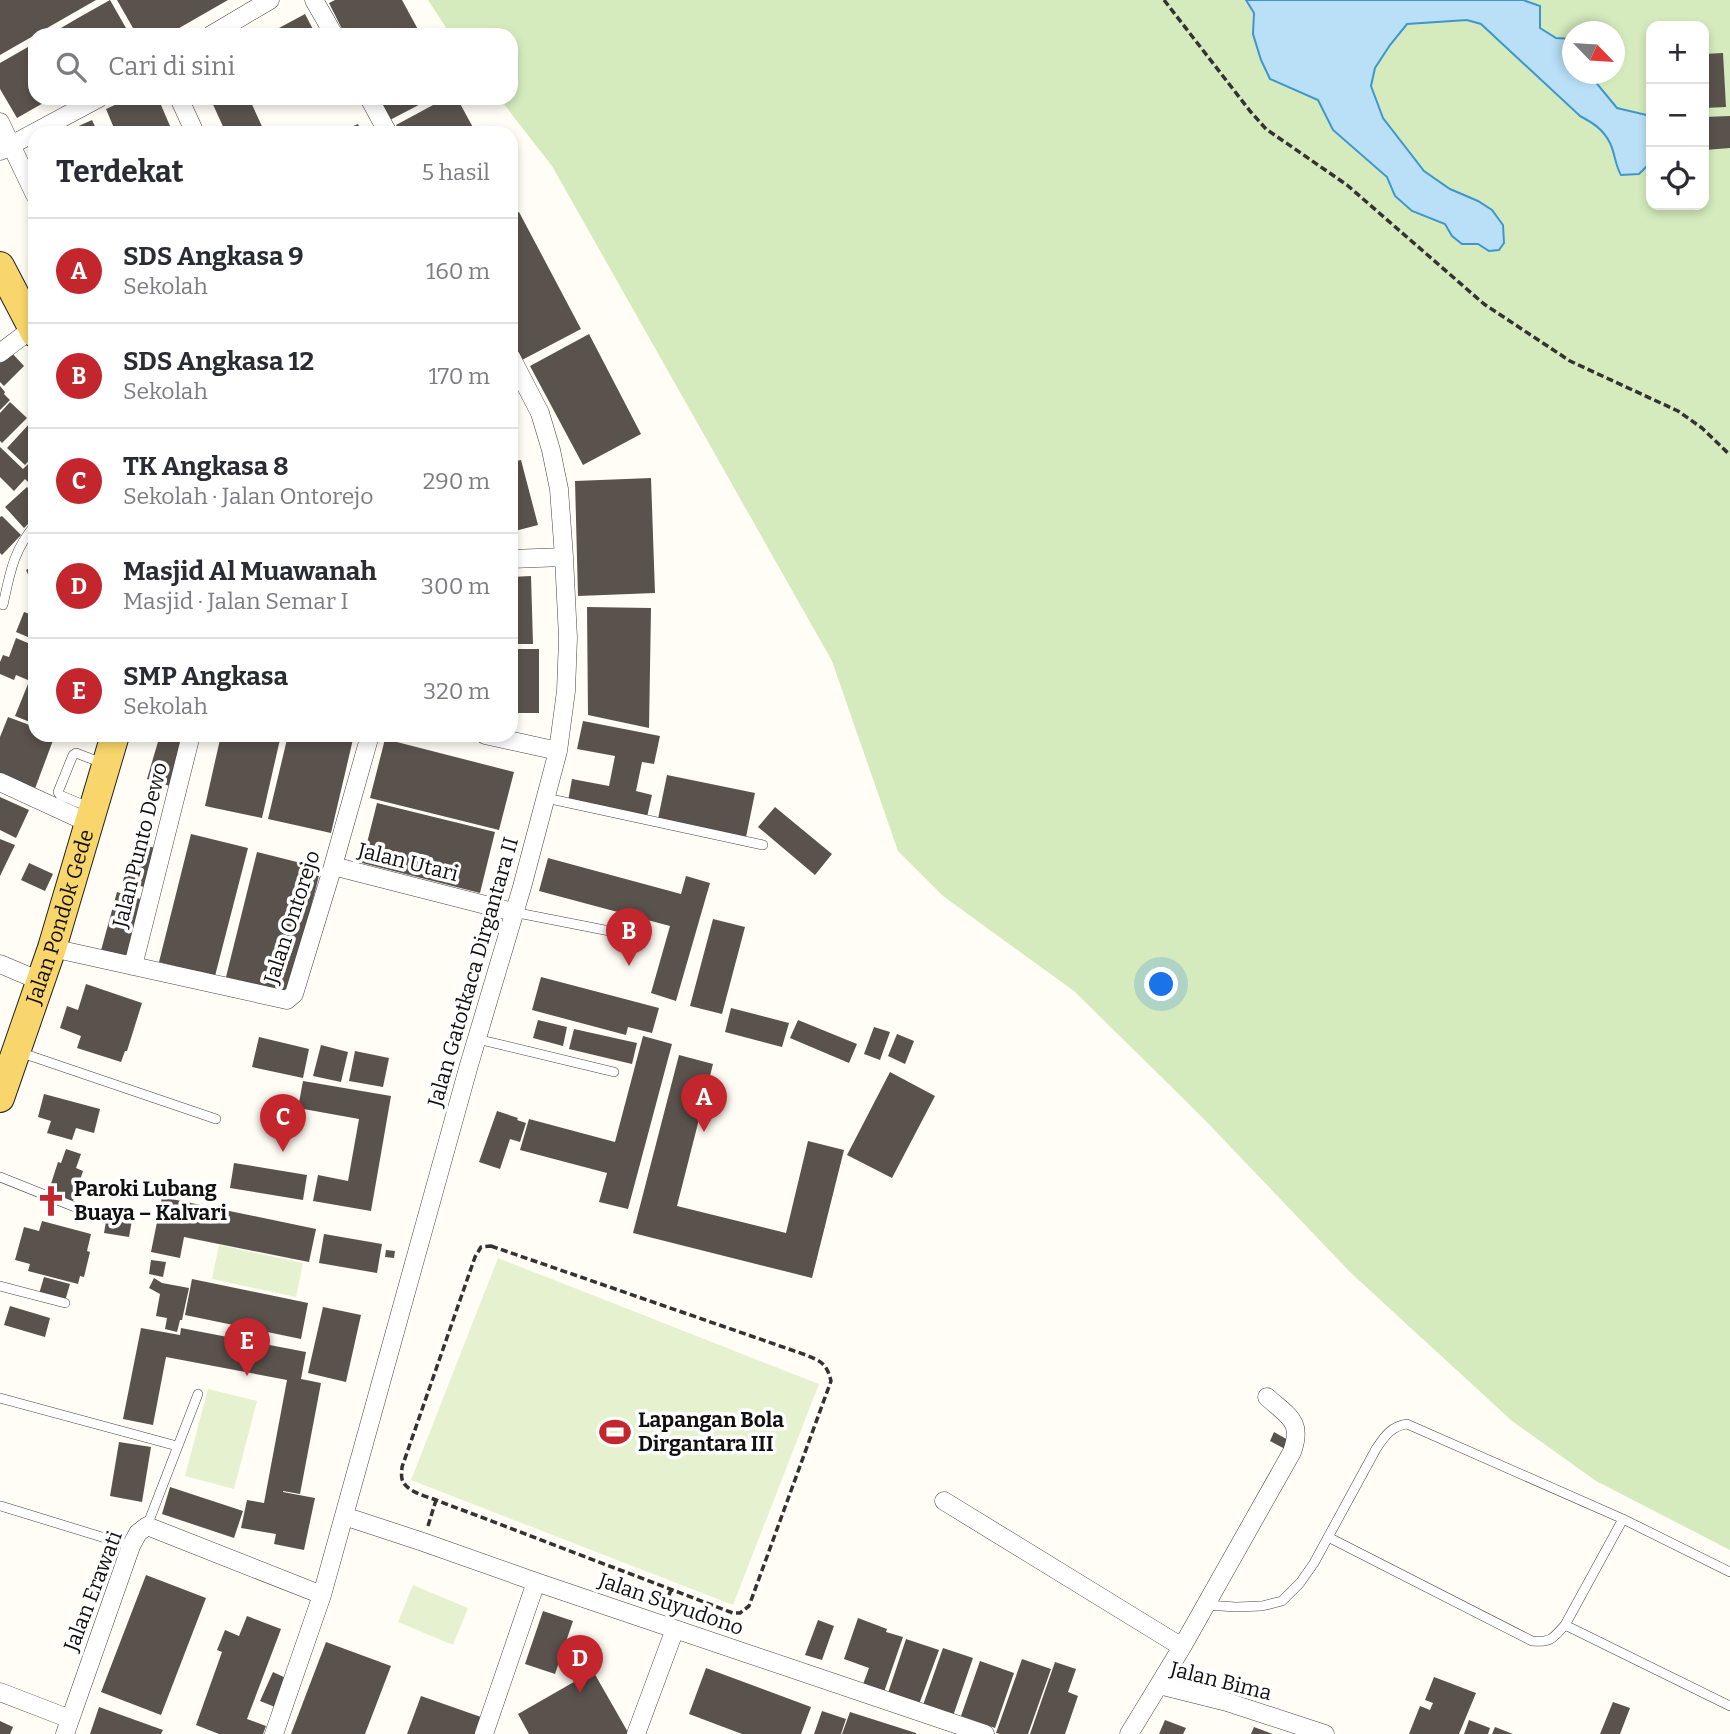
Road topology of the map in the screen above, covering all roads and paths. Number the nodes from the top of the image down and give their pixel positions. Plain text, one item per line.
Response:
1 (270, 0) edge
2 (314, 0) edge
3 (1164, 0) edge
4 (223, 28) edge
5 (330, 28) edge
6 (86, 105) edge
7 (183, 105) edge
8 (373, 105) edge
9 (0, 122) edge
10 (47, 126) edge
11 (192, 126) edge
12 (384, 126) edge
13 (28, 136) edge
14 (6, 148) edge
15 (28, 184) edge
16 (0, 265) edge
17 (28, 319) edge
18 (28, 334) edge
19 (0, 353) edge
20 (518, 375) edge
21 (1730, 455) edge
22 (28, 533) edge
23 (564, 557) junction
24 (518, 559) edge
25 (3, 605) dead end
26 (113, 742) edge
27 (189, 742) edge
28 (368, 742) edge
29 (517, 742) edge
30 (558, 751) junction
31 (105, 764) junction
32 (0, 782) edge
33 (545, 798) junction
34 (91, 816) junction
35 (763, 845) dead end
36 (333, 866) junction
37 (513, 912) junction
38 (630, 935) dead end
39 (52, 948) junction
40 (0, 964) edge
41 (133, 966) junction
42 (40, 981) junction
43 (477, 1040) junction
44 (17, 1051) junction
45 (614, 1072) dead end
46 (0, 1098) edge
47 (216, 1119) dead end
48 (0, 1177) edge
49 (95, 1215) dead end
50 (0, 1286) edge
51 (65, 1303) dead end
52 (198, 1394) dead end
53 (1267, 1397) dead end
54 (0, 1398) edge
55 (177, 1446) junction
56 (436, 1500) junction
57 (944, 1501) dead end
58 (1, 1506) edge
59 (344, 1516) junction
60 (1623, 1519) junction
61 (147, 1526) junction
62 (1328, 1537) junction
63 (423, 1542) junction
64 (131, 1546) junction
65 (1730, 1572) edge
66 (536, 1582) junction
67 (322, 1595) junction
68 (1206, 1605) junction
69 (1565, 1625) junction
70 (675, 1629) junction
71 (1182, 1647) junction
72 (1159, 1685) junction
73 (0, 1692) edge
74 (1730, 1706) edge
75 (67, 1727) edge
76 (274, 1734) edge
77 (484, 1734) edge
78 (636, 1734) edge
79 (985, 1734) edge
80 (1129, 1734) edge
81 (1325, 1734) edge

1 - 4 street
2 - 5 street
3 - 21 path
6 - 10 street
7 - 11 street
8 - 12 street
9 - 14 street
13 - 14 street
14 - 15 street
16 - 17 main road
18 - 19 street
20 - 23 street, Jalan Gatotkaca Dirgantara II
22 - 25 lane
23 - 24 street
23 - 30 street, Jalan Gatotkaca Dirgantara II
26 - 31 main road, Jalan Pondok Gede
27 - 41 street, Jalan Punto Dewo
28 - 36 street, Jalan Ontorejo
29 - 30 street
30 - 33 street, Jalan Gatotkaca Dirgantara II
31 - 34 main road, Jalan Pondok Gede
31 - 34 lane
32 - 34 street
33 - 35 lane
33 - 37 street, Jalan Gatotkaca Dirgantara II
34 - 39 main road, Jalan Pondok Gede
36 - 37 street, Jalan Utari
36 - 41 street, Jalan Ontorejo
37 - 38 lane
37 - 43 street, Jalan Gatotkaca Dirgantara II
39 - 41 street, Jalan Ontorejo
39 - 42 main road, Jalan Pondok Gede
40 - 42 street
42 - 44 main road, Jalan Pondok Gede
43 - 45 lane
43 - 59 street, Jalan Gatotkaca Dirgantara II
44 - 46 main road, Jalan Pondok Gede
44 - 47 lane
48 - 49 lane
50 - 51 lane
52 - 55 lane
53 - 68 street
54 - 55 lane
55 - 61 lane
56 - 56 path
56 - 63 path
57 - 71 street
58 - 64 lane
59 - 63 street, Jalan Suyudono
59 - 67 street, Jalan Gatotkaca Dirgantara II
60 - 62 lane
60 - 65 lane
60 - 69 lane
61 - 64 street, Jalan Erawati
61 - 67 street, Jalan Erawati
62 - 68 lane
62 - 69 lane
63 - 66 street, Jalan Suyudono
64 - 75 street, Jalan Erawati
66 - 70 street, Jalan Suyudono
66 - 77 street
67 - 76 street, Jalan Gatotkaca Dirgantara II
68 - 71 street
69 - 74 lane
70 - 78 street
70 - 79 street, Jalan Suyudono
71 - 72 street
72 - 80 street, Jalan Bima
72 - 81 street, Jalan Bima
73 - 75 street

